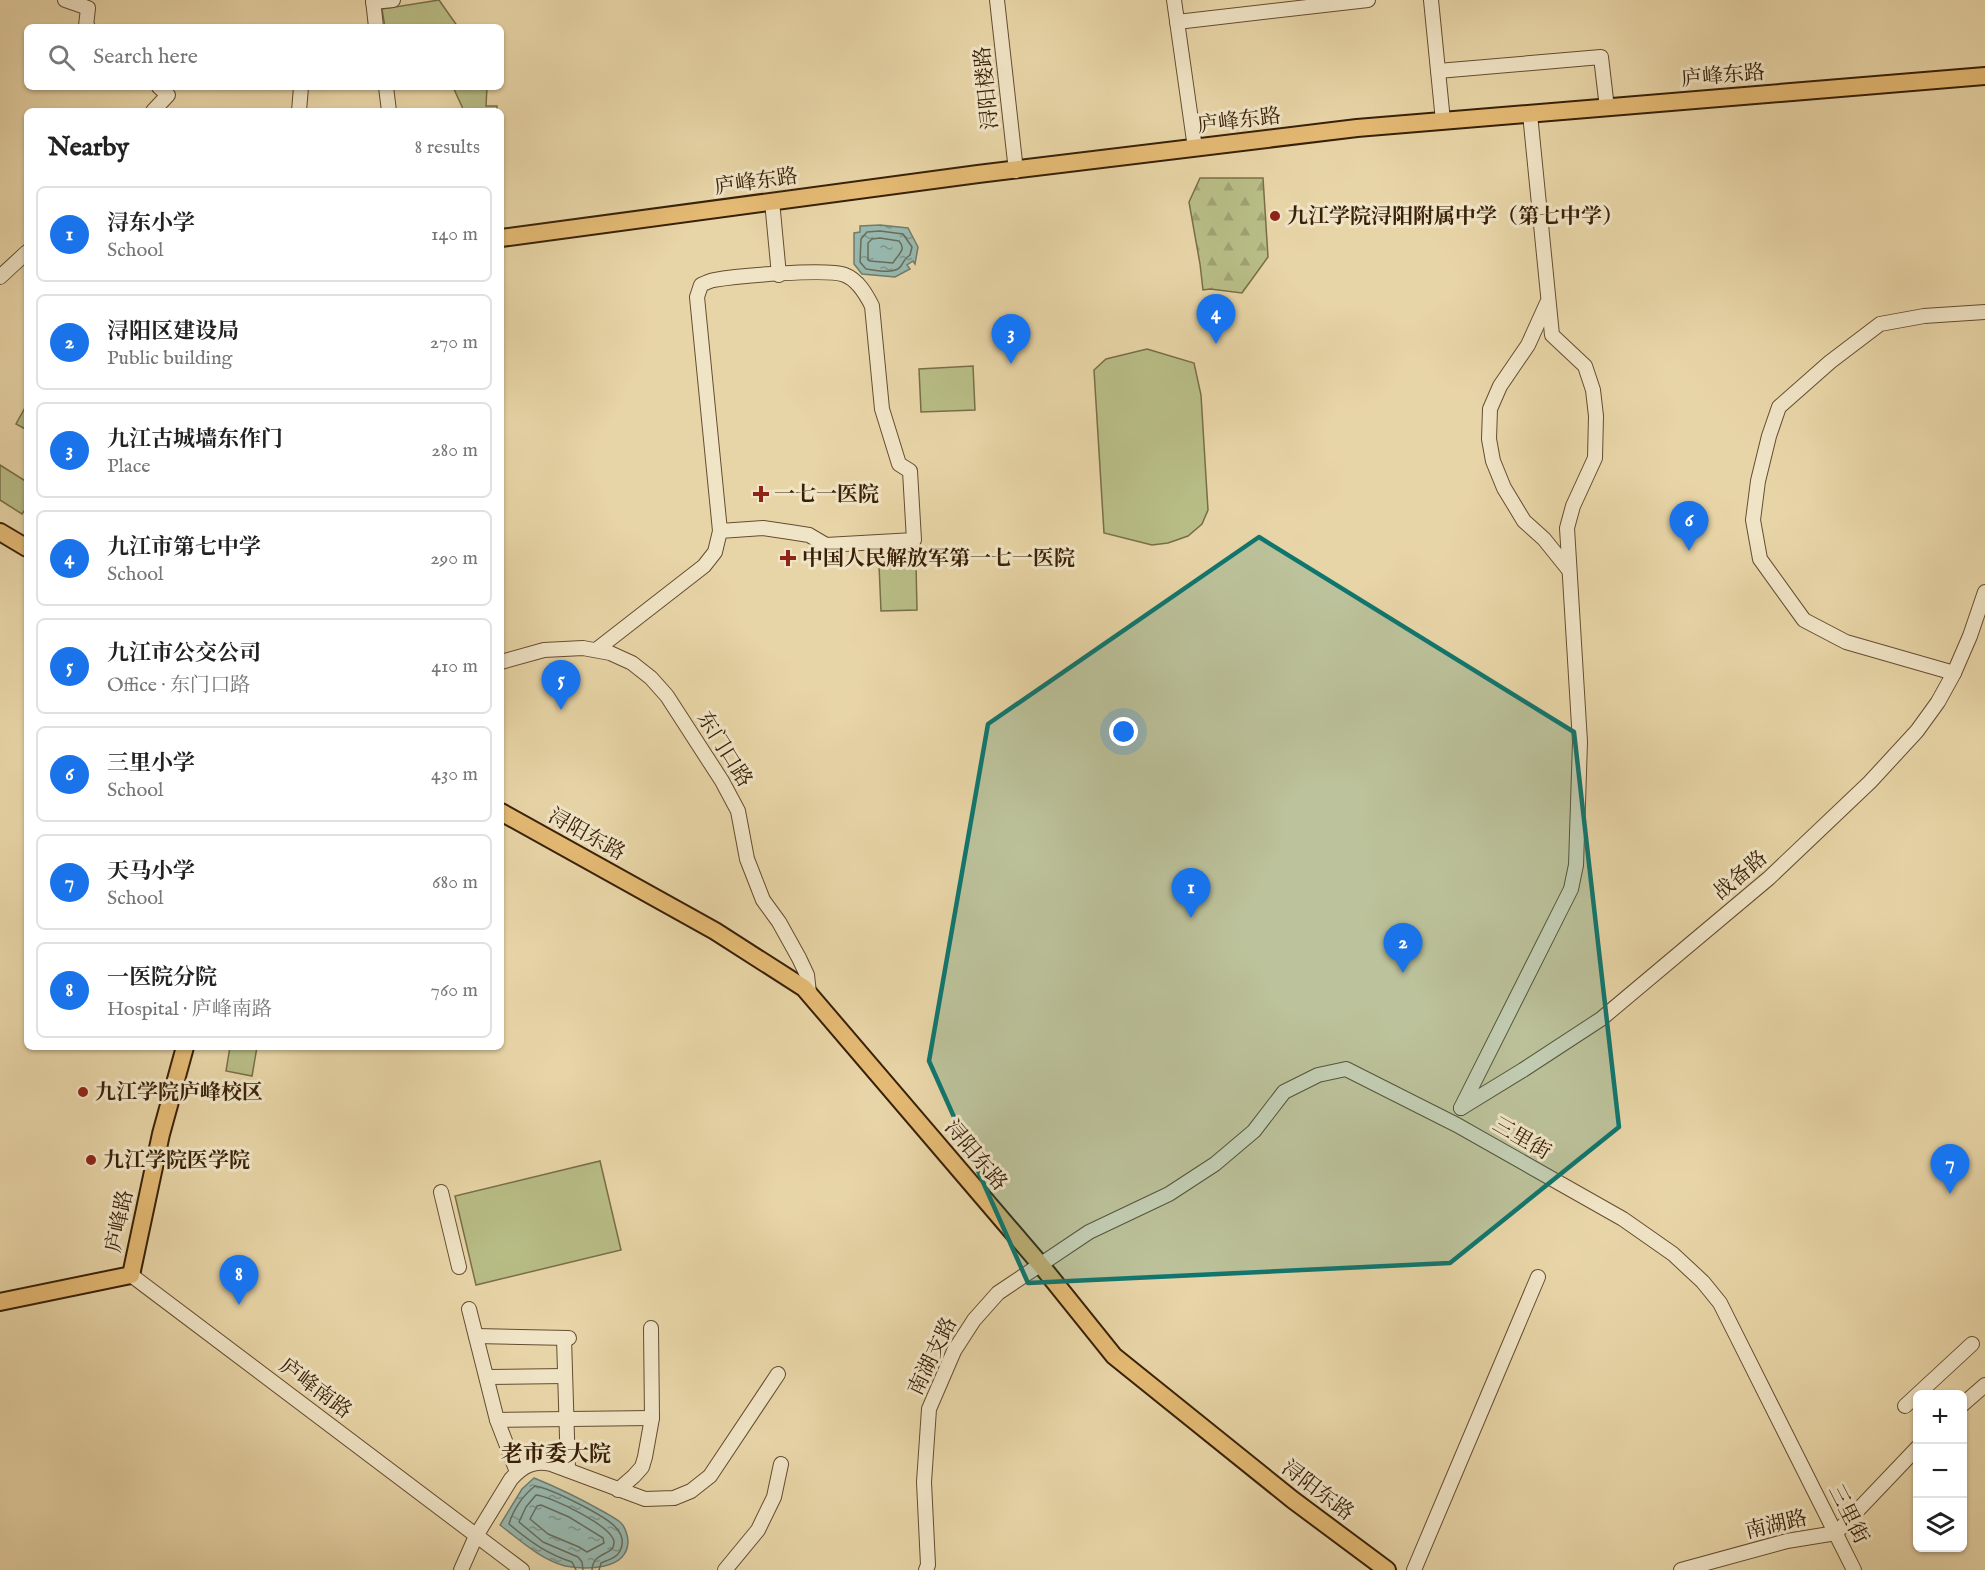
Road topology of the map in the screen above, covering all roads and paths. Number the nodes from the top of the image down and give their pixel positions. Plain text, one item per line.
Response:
1 (65, 0) edge
2 (393, 0) edge
3 (997, 0) edge
4 (1174, 0) edge
5 (1368, 0) edge
6 (1431, 0) edge
7 (373, 1) edge
8 (1177, 22) junction
9 (86, 24) edge
10 (376, 24) edge
11 (1438, 71) junction
12 (1985, 76) edge
13 (162, 90) edge
14 (301, 90) edge
15 (386, 90) edge
16 (156, 108) edge
17 (299, 108) edge
18 (389, 108) edge
19 (1607, 108) junction
20 (1530, 114) junction
21 (1443, 121) junction
22 (1195, 148) junction
23 (1016, 171) junction
24 (772, 201) junction
25 (504, 238) edge
26 (24, 255) edge
27 (779, 275) junction
28 (0, 277) edge
29 (1547, 301) junction
30 (1985, 312) edge
31 (720, 531) junction
32 (0, 532) edge
33 (24, 546) edge
34 (1569, 570) junction
35 (1985, 592) edge
36 (596, 650) junction
37 (504, 661) edge
38 (1954, 672) junction
39 (504, 814) edge
40 (809, 993) junction
41 (184, 1050) edge
42 (1461, 1108) junction
43 (1444, 1118) junction
44 (441, 1192) dead end
45 (1040, 1264) junction
46 (459, 1268) dead end
47 (131, 1275) junction
48 (1538, 1277) dead end
49 (0, 1302) edge
50 (469, 1309) dead end
51 (651, 1328) dead end
52 (476, 1335) junction
53 (1972, 1344) dead end
54 (778, 1374) dead end
55 (565, 1376) junction
56 (487, 1377) junction
57 (1985, 1385) edge
58 (1967, 1401) edge
59 (1905, 1406) dead end
60 (566, 1418) junction
61 (652, 1418) junction
62 (497, 1420) junction
63 (1913, 1451) edge
64 (781, 1464) dead end
65 (568, 1470) junction
66 (517, 1472) junction
67 (618, 1490) junction
68 (1836, 1533) junction
69 (476, 1536) junction
70 (461, 1570) edge
71 (522, 1570) edge
72 (725, 1570) edge
73 (926, 1570) edge
74 (1387, 1570) edge
75 (1414, 1570) edge
76 (1681, 1570) edge
77 (1854, 1570) edge

1 - 9 street
2 - 7 street
3 - 23 street, 浔阳楼路
4 - 8 street
5 - 8 street
6 - 11 street
7 - 10 street
8 - 22 street
11 - 19 street
11 - 21 street
12 - 19 main road, 庐峰东路
13 - 16 street
14 - 17 street
15 - 18 street
19 - 20 main road, 庐峰东路
20 - 21 main road, 庐峰东路
20 - 29 street
21 - 22 main road, 庐峰东路
22 - 23 main road, 庐峰东路
23 - 24 main road, 庐峰东路
24 - 25 main road, 庐峰东路
24 - 27 street
26 - 28 street
27 - 31 street
27 - 31 street
29 - 34 street
29 - 34 street
30 - 38 street
31 - 36 street
32 - 33 main road
34 - 42 street
35 - 38 street, 战备路
36 - 37 street, 东门口路
36 - 40 street, 东门口路
38 - 42 street, 战备路
39 - 40 main road, 浔阳东路
40 - 45 main road, 浔阳东路
41 - 47 main road, 庐峰路
42 - 43 street, 战备路
43 - 45 street, 三里街
43 - 68 street, 三里街
44 - 46 street
45 - 73 street, 南湖支路
45 - 74 main road, 浔阳东路
47 - 49 main road, 庐峰路
47 - 69 street, 庐峰南路
48 - 75 street
50 - 52 street
51 - 61 street
52 - 55 street
52 - 56 street
53 - 59 street
54 - 67 street
55 - 56 street
55 - 60 street
56 - 62 street
57 - 58 street
60 - 61 street
60 - 62 street
60 - 65 street
61 - 67 street
62 - 66 street
63 - 68 street, 南湖路
64 - 72 street
65 - 66 street
65 - 67 street
66 - 69 street
68 - 76 street, 南湖路
68 - 77 street, 三里街
69 - 70 street
69 - 71 street, 庐峰南路

